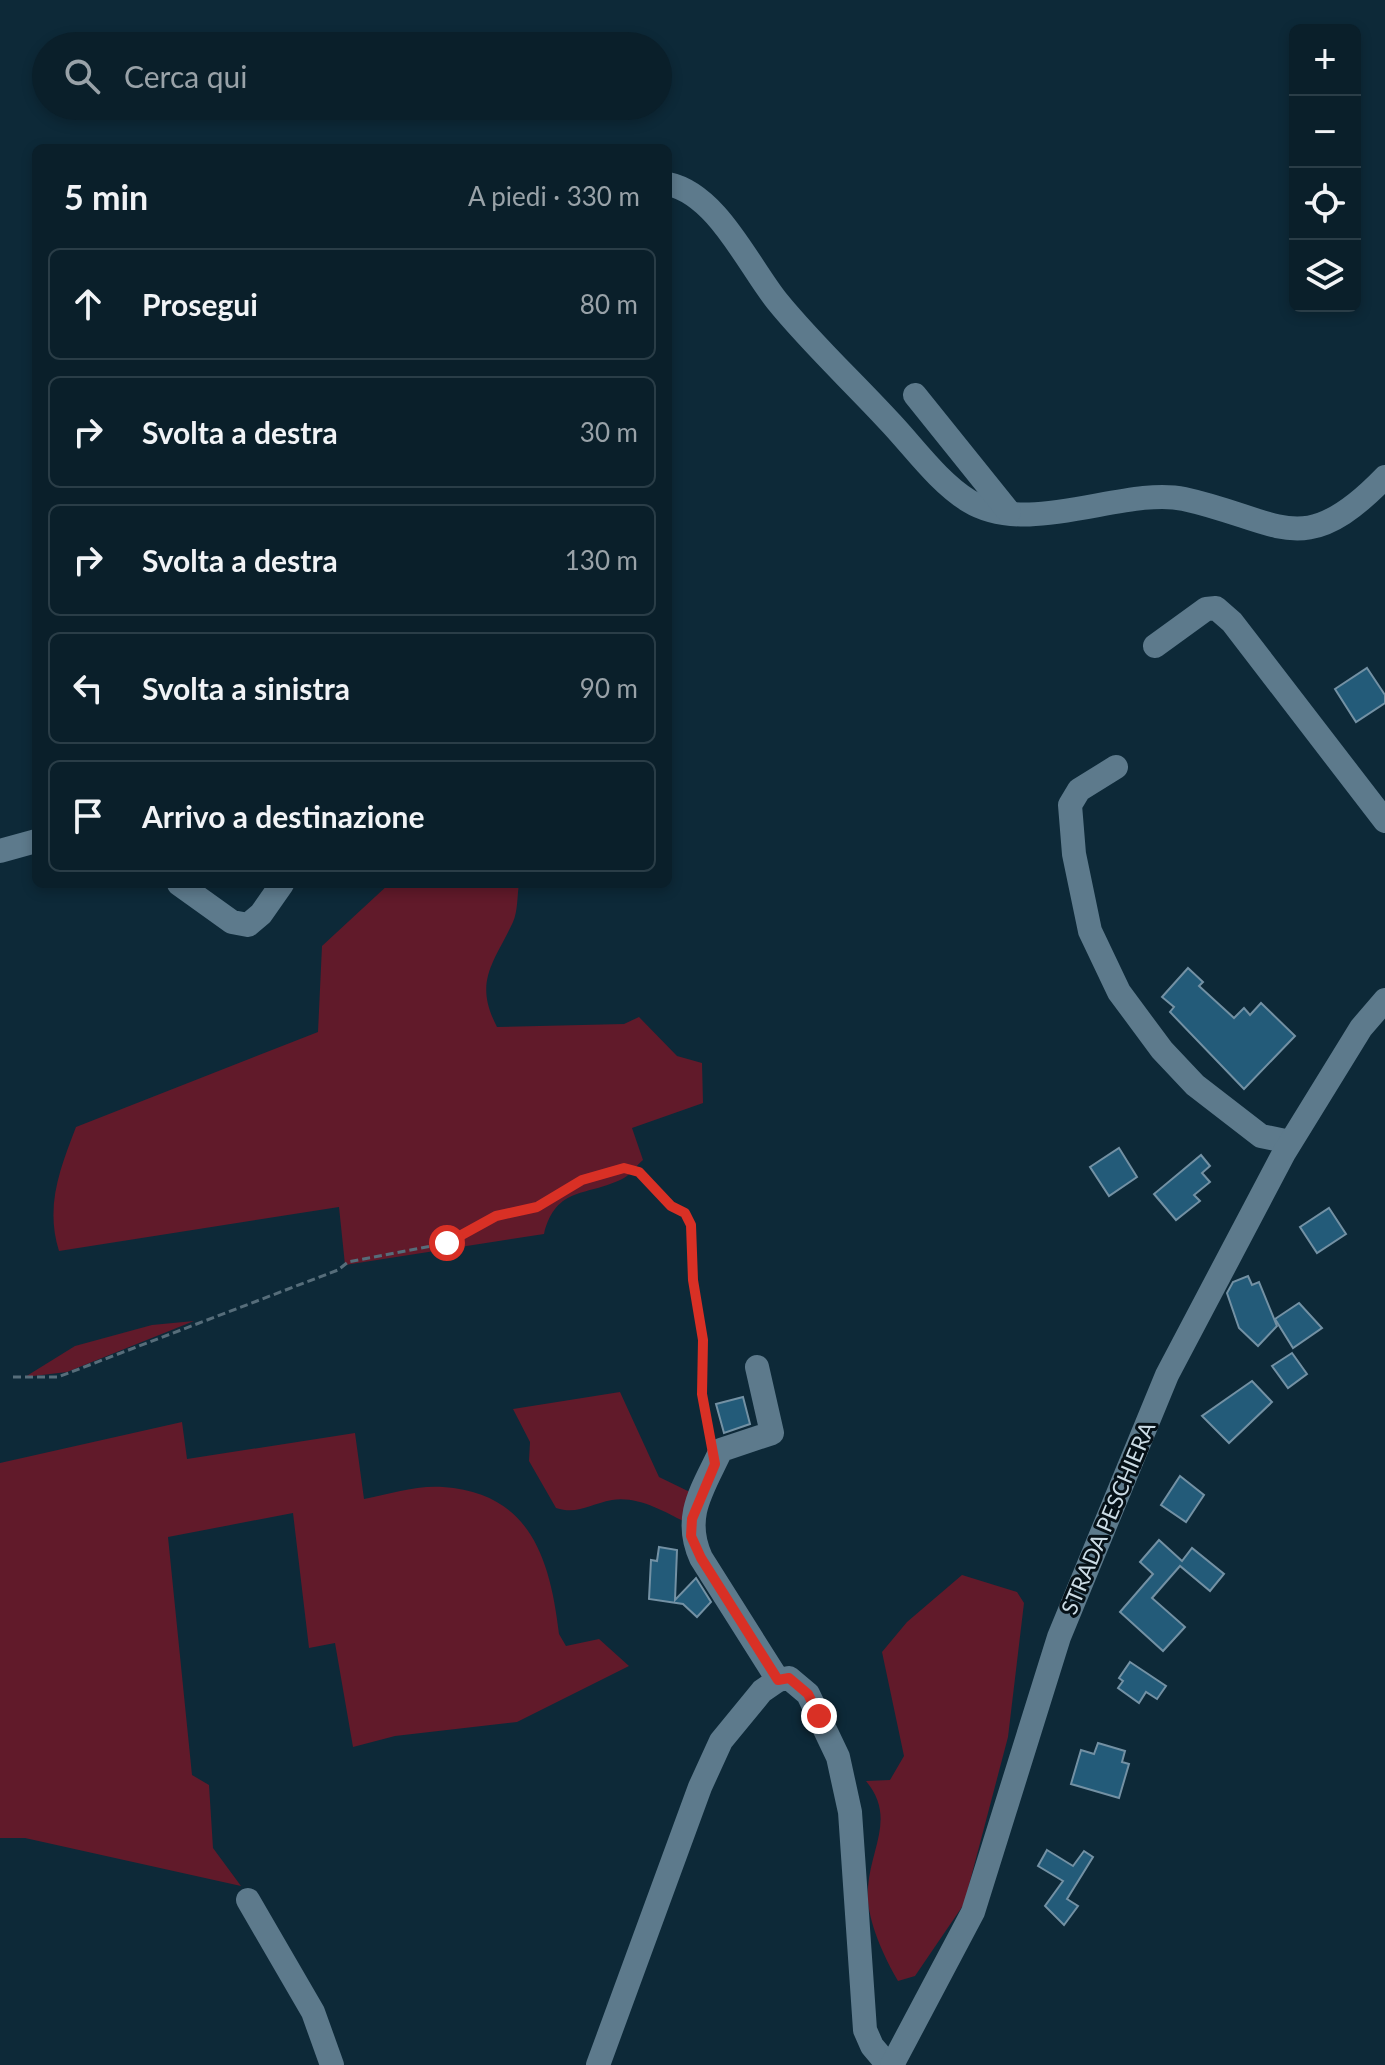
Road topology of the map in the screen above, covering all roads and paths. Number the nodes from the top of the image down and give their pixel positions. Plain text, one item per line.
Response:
1 (672, 185) edge
2 (915, 395) dead end
3 (1385, 477) edge
4 (1009, 512) junction
5 (1155, 646) dead end
6 (1116, 767) dead end
7 (1385, 821) edge
8 (32, 842) edge
9 (0, 851) edge
10 (185, 888) edge
11 (279, 888) edge
12 (1385, 1000) edge
13 (1200, 1106) dead end
14 (1284, 1152) junction
15 (757, 1367) dead end
16 (13, 1377) dead end
17 (715, 1464) junction
18 (778, 1680) junction
19 (248, 1900) dead end
20 (332, 2065) edge
21 (598, 2065) edge
22 (890, 2065) edge

1 - 4 street
2 - 4 street
3 - 4 street
5 - 7 street
6 - 14 street
8 - 9 street
10 - 11 street
12 - 14 street, STRADA PESCHIERA
13 - 14 street
14 - 22 street, STRADA PESCHIERA
15 - 17 street
16 - 17 path
17 - 18 street
18 - 21 street
18 - 22 street
19 - 20 street

